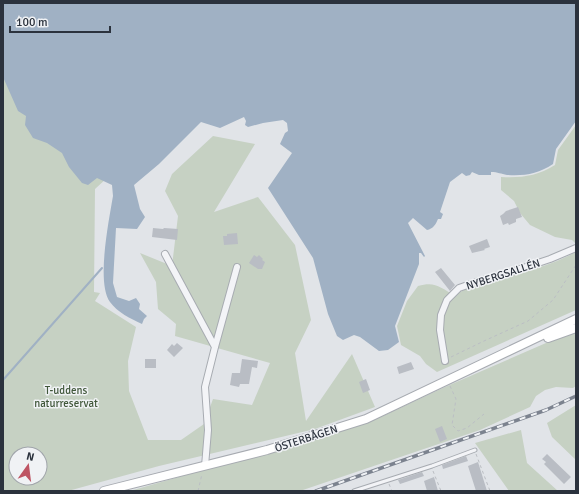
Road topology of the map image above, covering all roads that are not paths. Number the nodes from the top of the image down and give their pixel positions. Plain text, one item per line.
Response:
1 (576, 248) edge
2 (165, 254) dead end
3 (237, 267) dead end
4 (576, 319) edge
5 (576, 328) edge
6 (215, 346) junction
7 (498, 357) junction
8 (445, 361) road end
9 (475, 450) road end
10 (205, 466) junction
11 (104, 491) edge
12 (354, 491) edge

1 - 8 street, NYBERGSALLÉN
2 - 6 street
3 - 6 street
4 - 7 main road, ÖSTERBÅGEN
5 - 7 main road, ÖSTERBÅGEN
6 - 10 street
7 - 10 main road, ÖSTERBÅGEN
9 - 12 lane
10 - 11 main road, ÖSTERBÅGEN

